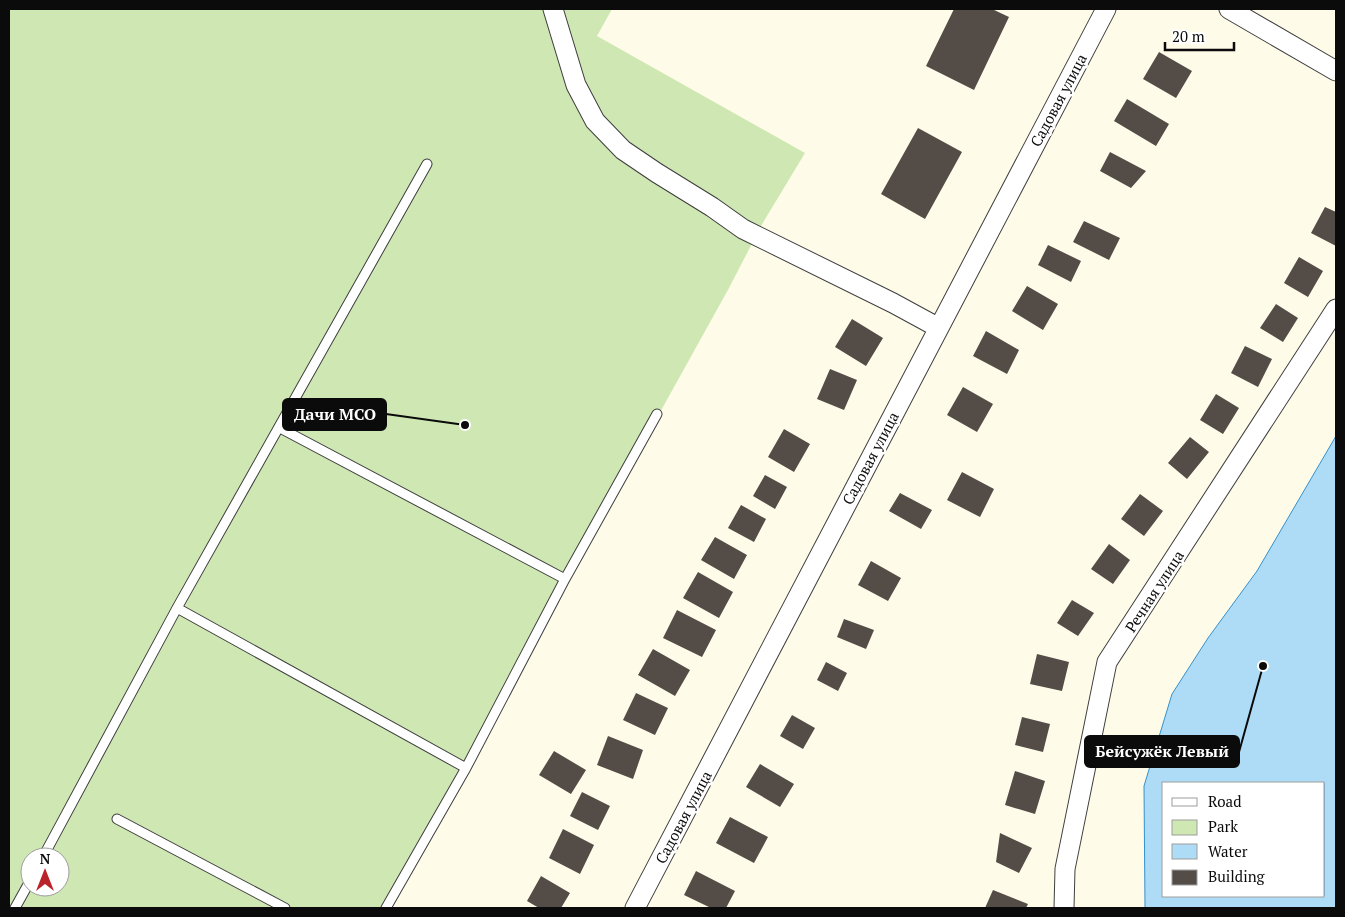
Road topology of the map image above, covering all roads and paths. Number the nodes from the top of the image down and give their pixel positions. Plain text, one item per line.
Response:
1 (554, 9) edge
2 (1106, 9) edge
3 (1229, 9) edge
4 (1336, 72) edge
5 (427, 164) dead end
6 (1336, 309) edge
7 (938, 328) junction
8 (657, 414) dead end
9 (280, 428) junction
10 (565, 579) junction
11 (177, 608) junction
12 (466, 768) junction
13 (116, 819) dead end
14 (48, 847) edge
15 (285, 908) edge
16 (386, 908) edge
17 (635, 908) edge
18 (1064, 908) edge

1 - 7 street
2 - 7 street, Садовая улица
3 - 4 street
5 - 9 lane
6 - 18 street, Речная улица
7 - 17 street, Садовая улица
8 - 10 lane
9 - 10 lane
9 - 11 lane
10 - 12 lane
11 - 12 lane
11 - 14 lane
12 - 16 lane
13 - 15 lane

